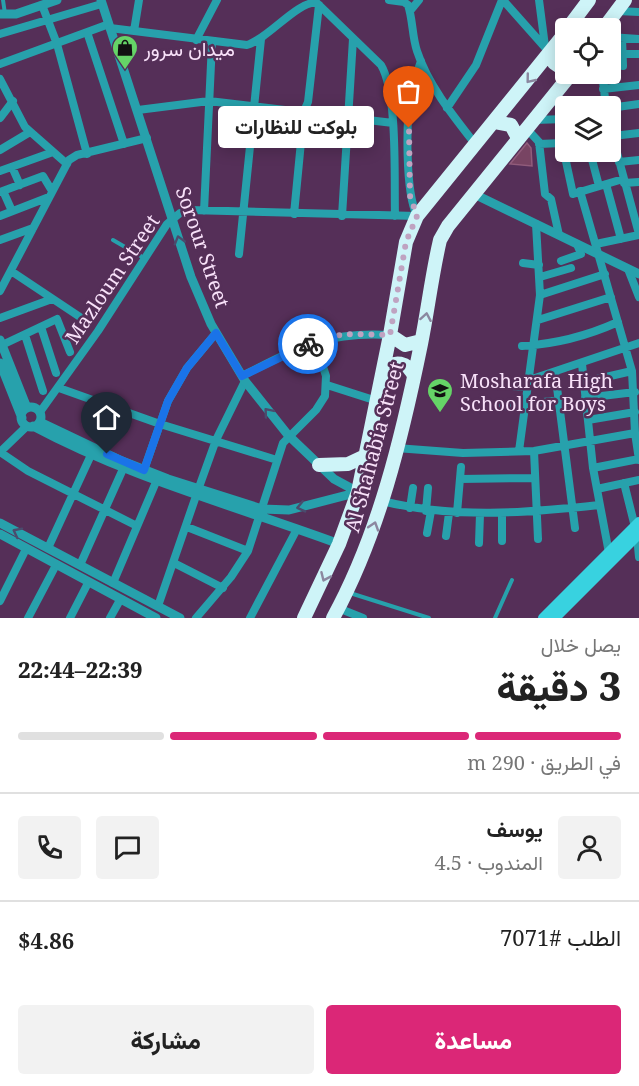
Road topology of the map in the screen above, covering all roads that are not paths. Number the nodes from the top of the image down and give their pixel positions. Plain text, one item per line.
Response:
1 (3, 0) edge
2 (57, 0) edge
3 (139, 0) edge
4 (217, 0) edge
5 (389, 0) edge
6 (419, 0) edge
7 (502, 0) edge
8 (540, 0) edge
9 (589, 0) edge
10 (99, 2) edge
11 (42, 5) junction
12 (319, 5) junction
13 (621, 6) edge
14 (410, 11) junction
15 (639, 12) edge
16 (2, 16) edge
17 (576, 18) edge
18 (612, 18) edge
19 (49, 20) junction
20 (108, 22) junction
21 (134, 31) junction
22 (87, 32) junction
23 (0, 34) edge
24 (622, 38) joint
25 (261, 39) junction
26 (353, 39) junction
27 (639, 39) edge
28 (196, 40) junction
29 (212, 43) junction
30 (555, 43) edge
31 (57, 44) junction
32 (548, 50) junction
33 (623, 54) junction
34 (639, 54) edge
35 (421, 61) junction
36 (0, 64) edge
37 (555, 64) edge
38 (623, 66) dead end
39 (0, 79) edge
40 (563, 84) edge
41 (603, 84) edge
42 (639, 85) edge
43 (603, 89) junction
44 (605, 96) edge
45 (209, 100) junction
46 (13, 101) junction
47 (549, 102) junction
48 (555, 102) edge
49 (639, 104) edge
50 (254, 105) junction
51 (621, 106) edge
52 (447, 108) junction
53 (138, 110) junction
54 (304, 111) junction
55 (0, 118) edge
56 (348, 119) junction
57 (495, 122) junction
58 (555, 122) edge
59 (393, 123) junction
60 (526, 129) junction
61 (30, 132) junction
62 (639, 133) edge
63 (147, 138) junction
64 (621, 138) edge
65 (555, 143) edge
66 (124, 144) junction
67 (539, 144) junction
68 (476, 146) junction
69 (0, 150) edge
70 (53, 152) junction
71 (87, 154) junction
72 (639, 160) edge
73 (567, 162) edge
74 (594, 162) edge
75 (619, 162) edge
76 (621, 162) edge
77 (67, 164) junction
78 (12, 167) junction
79 (0, 171) edge
80 (624, 181) junction
81 (639, 183) edge
82 (21, 185) junction
83 (602, 185) junction
84 (1, 192) edge
85 (577, 193) junction
86 (51, 194) junction
87 (474, 194) junction
88 (636, 210) edge
89 (12, 211) junction
90 (204, 211) junction
91 (243, 212) junction
92 (294, 214) junction
93 (0, 216) edge
94 (342, 216) junction
95 (395, 216) junction
96 (417, 216) junction
97 (173, 218) junction
98 (536, 224) junction
99 (33, 228) junction
100 (639, 234) edge
101 (559, 235) junction
102 (621, 239) junction
103 (0, 240) edge
104 (113, 240) dead end
105 (578, 244) junction
106 (596, 244) junction
107 (239, 254) dead end
108 (599, 254) junction
109 (144, 258) junction
110 (561, 261) dead end
111 (523, 263) dead end
112 (539, 265) junction
113 (571, 268) dead end
114 (628, 268) junction
115 (11, 271) junction
116 (604, 274) junction
117 (639, 274) edge
118 (540, 277) junction
119 (2, 284) edge
120 (0, 291) edge
121 (540, 295) junction
122 (611, 297) junction
123 (639, 297) edge
124 (52, 299) junction
125 (0, 318) edge
126 (83, 319) dead end
127 (538, 320) junction
128 (618, 322) junction
129 (41, 327) junction
130 (216, 333) junction
131 (25, 335) junction
132 (390, 335) junction
133 (421, 341) junction
134 (1, 342) edge
135 (315, 342) junction
136 (639, 343) edge
137 (534, 345) junction
138 (522, 346) dead end
139 (626, 348) junction
140 (70, 352) dead end
141 (0, 363) edge
142 (582, 364) junction
143 (384, 370) junction
144 (555, 372) junction
145 (56, 373) dead end
146 (414, 376) junction
147 (635, 376) edge
148 (243, 379) junction
149 (584, 382) junction
150 (529, 383) junction
151 (497, 385) dead end
152 (327, 386) junction
153 (59, 388) junction
154 (43, 391) dead end
155 (635, 392) junction
156 (585, 398) junction
157 (559, 400) junction
158 (376, 401) junction
159 (526, 405) junction
160 (496, 408) dead end
161 (635, 412) junction
162 (588, 420) junction
163 (32, 421) junction
164 (160, 424) junction
165 (636, 429) edge
166 (288, 435) junction
167 (216, 440) junction
168 (590, 442) junction
169 (565, 447) junction
170 (395, 448) junction
171 (534, 450) junction
172 (519, 451) junction
173 (0, 452) edge
174 (91, 455) junction
175 (365, 456) junction
176 (639, 459) edge
177 (277, 460) junction
178 (319, 465) junction
179 (460, 467) dead end
180 (593, 468) junction
181 (123, 469) junction
182 (144, 470) junction
183 (535, 478) junction
184 (460, 479) junction
185 (639, 480) edge
186 (156, 482) junction
187 (624, 483) junction
188 (413, 488) dead end
189 (428, 488) dead end
190 (597, 489) junction
191 (358, 492) junction
192 (197, 493) junction
193 (73, 494) junction
194 (382, 501) junction
195 (599, 505) junction
196 (410, 508) junction
197 (573, 508) junction
198 (105, 510) junction
199 (428, 511) junction
200 (537, 511) junction
201 (261, 513) junction
202 (453, 513) junction
203 (502, 513) junction
204 (480, 514) junction
205 (0, 523) edge
206 (137, 526) junction
207 (187, 527) junction
208 (575, 528) dead end
209 (297, 529) junction
210 (637, 530) edge
211 (427, 532) dead end
212 (0, 534) edge
213 (446, 536) dead end
214 (538, 539) dead end
215 (502, 541) dead end
216 (479, 543) dead end
217 (339, 544) junction
218 (26, 549) junction
219 (51, 549) junction
220 (248, 551) junction
221 (609, 553) junction
222 (639, 557) edge
223 (70, 560) junction
224 (174, 563) junction
225 (56, 565) junction
226 (80, 565) junction
227 (512, 580) dead end
228 (113, 582) junction
229 (88, 583) junction
230 (223, 588) junction
231 (347, 591) junction
232 (120, 600) junction
233 (0, 601) edge
234 (158, 606) junction
235 (336, 613) edge
236 (28, 618) edge
237 (70, 618) edge
238 (110, 618) edge
239 (156, 618) edge
240 (180, 618) edge
241 (196, 618) edge
242 (250, 618) edge
243 (304, 618) edge
244 (363, 618) edge
245 (429, 618) edge
246 (495, 618) edge
247 (543, 618) edge
248 (555, 618) edge

1 - 16 lane
2 - 11 street
3 - 21 street
4 - 28 street
5 - 14 street
6 - 14 street
7 - 32 street
7 - 52 street
8 - 32 street
9 - 17 highway
10 - 19 street
10 - 20 street, Sorour Street
11 - 16 street
11 - 19 street
12 - 25 street
12 - 26 street
12 - 54 street
13 - 15 street
13 - 18 highway
14 - 35 street
19 - 23 street
19 - 31 street
20 - 21 street
20 - 22 street
20 - 53 street, Sorour Street
21 - 28 street
22 - 31 street
22 - 66 street
24 - 27 street
24 - 33 street
25 - 29 street
25 - 50 street
26 - 56 street
26 - 59 street
28 - 29 street
29 - 45 street
30 - 32 highway, Al Shahabia Street
31 - 36 street
31 - 71 street
32 - 37 highway
32 -> 57 highway, Al Shahabia Street
33 - 34 street
33 - 38 street
35 - 52 street
35 - 96 street
39 - 46 street
40 - 47 highway, Al Shahabia Street
41 - 43 street
42 - 43 street
43 - 44 street
45 - 50 street
45 - 53 street
45 - 90 street
46 - 55 street
46 - 61 street
47 - 48 street
47 - 60 highway, Al Shahabia Street
49 - 51 street
50 - 54 street
50 - 91 street
52 - 68 street
53 - 63 street, Sorour Street
54 - 56 street
54 - 92 street
56 - 59 street
56 - 94 street
57 - 60 highway
57 - 68 highway, Al Shahabia Street
58 - 60 street
59 - 95 street
60 - 67 street
60 - 87 highway, Al Shahabia Street
61 - 69 street
61 - 70 street
62 - 64 street
63 - 66 street
63 - 97 street, Sorour Street
65 - 67 street
66 - 71 street
67 - 101 street
68 - 96 highway, Al Shahabia Street
70 - 77 street
70 - 78 street
71 - 77 street
72 - 76 street
73 - 85 street
74 - 83 street
75 - 80 street
77 - 86 street
78 - 79 street
78 - 82 street
80 - 81 street
80 - 83 street
80 - 88 street
82 - 84 street
82 - 86 street
83 - 85 street
83 - 102 street
84 - 89 street
85 - 106 street
86 - 89 street
86 - 99 street
87 - 98 street
133 -> 87 highway, Al Shahabia Street
88 - 100 street
89 - 93 street
90 - 91 street, Mazloum Street
90 - 97 street, Mazloum Street
91 - 92 street, Mazloum Street
91 - 107 street
92 - 94 street, Mazloum Street
94 - 95 street, Mazloum Street
95 - 96 street, Mazloum Street
96 - 132 highway, Al Shahabia Street
97 - 109 street, Mazloum Street
130 -> 97 street, Sorour Street
98 - 101 street
98 - 112 street
99 - 103 street
99 - 115 street
100 - 102 street
101 - 105 street
102 - 106 street
104 - 109 lane
105 - 108 street
105 - 110 street
106 - 108 street
108 - 114 street
108 - 116 street
109 - 153 street, Mazloum Street
111 - 112 street
112 - 118 street
113 - 118 street
114 - 117 street
114 - 123 street
115 - 119 street
115 - 124 street
116 - 121 street
116 - 122 street
118 - 121 street
119 - 120 street
121 - 127 street
122 - 127 street
122 - 128 street
124 - 125 street
124 - 126 street
127 - 137 street
128 - 137 street
128 - 139 street
129 - 131 street
129 - 140 street
129 - 145 street
130 - 148 street, Sorour Street
130 - 164 street
131 - 134 street
131 - 154 street
132 - 133 highway
132 - 135 street
132 - 143 highway, Al Shahabia Street
133 - 146 highway, Al Shahabia Street
134 - 163 street
135 - 148 street
135 - 152 street
136 - 139 street
137 - 138 street
137 - 150 street
139 - 142 street
139 - 147 street
141 - 163 street
142 - 144 street
142 - 149 street
143 - 146 highway
143 - 158 highway, Al Shahabia Street
144 - 150 street
144 - 157 street
146 - 170 highway, Al Shahabia Street
147 - 149 street
147 - 155 street
166 -> 148 street, Sorour Street
148 - 167 street
149 - 156 street
150 - 151 street
150 - 159 street
152 - 158 street
152 - 166 street
153 - 163 street, Mazloum Street
153 - 164 street
155 - 156 street
155 - 161 street
156 - 162 street
157 - 159 street
157 - 169 street
158 - 175 highway, Al Shahabia Street
159 - 160 street
159 - 172 street
161 - 162 street
161 - 165 street
162 - 168 street
163 - 173 street, Mazloum Street
163 - 174 street
163 - 182 street
164 - 167 street
164 - 182 street
165 - 168 street
165 - 176 street
166 - 177 street
166 - 178 street, Sorour Street
167 - 177 street
167 - 192 street
168 - 169 street
168 - 180 street
169 - 171 street
169 - 197 street
170 - 172 street
170 - 194 highway, Al Shahabia Street
171 - 172 street
171 - 183 street
173 - 193 street
174 - 181 street
174 - 193 street
175 - 178 highway
175 - 191 highway, Al Shahabia Street
176 - 180 street
177 - 201 street
178 - 191 street, Sorour Street
179 - 184 street
180 - 190 street
181 - 186 street
181 - 198 street
182 - 192 street
183 - 184 street
183 - 200 street
184 - 202 street
185 - 187 street
186 - 192 street
186 - 206 street
187 - 190 street
187 - 210 street
188 - 196 street
189 - 199 street
190 - 195 street
191 -> 201 street
191 - 217 highway, Al Shahabia Street
192 - 201 street
192 - 207 street
193 - 198 street
193 - 219 street
194 - 196 street
231 -> 194 highway, Al Shahabia Street
195 - 197 street
195 - 221 street
196 - 199 street
197 - 200 street
197 - 208 street
198 - 206 street
198 - 226 street
199 - 202 street
199 - 211 street
200 - 203 street
200 - 214 street
201 - 209 street
201 - 220 street
202 - 204 street
202 - 213 street
203 - 204 street
203 - 215 street
204 - 216 street
219 -> 205 street
206 - 228 street
207 - 220 street
207 - 224 street
209 - 217 street
209 - 242 street
210 - 221 main road
210 - 222 street
210 - 248 main road
212 - 218 street
217 -> 243 highway, Al Shahabia Street
218 - 225 street
218 - 233 street
219 - 223 street
219 - 225 street
220 - 230 street
221 - 247 main road
223 - 225 street
223 - 226 street
224 - 230 street
224 - 234 street
225 - 229 street
225 - 236 street
226 - 228 street
227 - 246 lane
228 - 234 street
229 - 232 street
229 - 237 street
230 - 241 street
231 - 235 highway, Al Shahabia Street
231 - 245 lane
232 - 238 street
232 - 239 street
234 - 240 street
235 - 244 street

